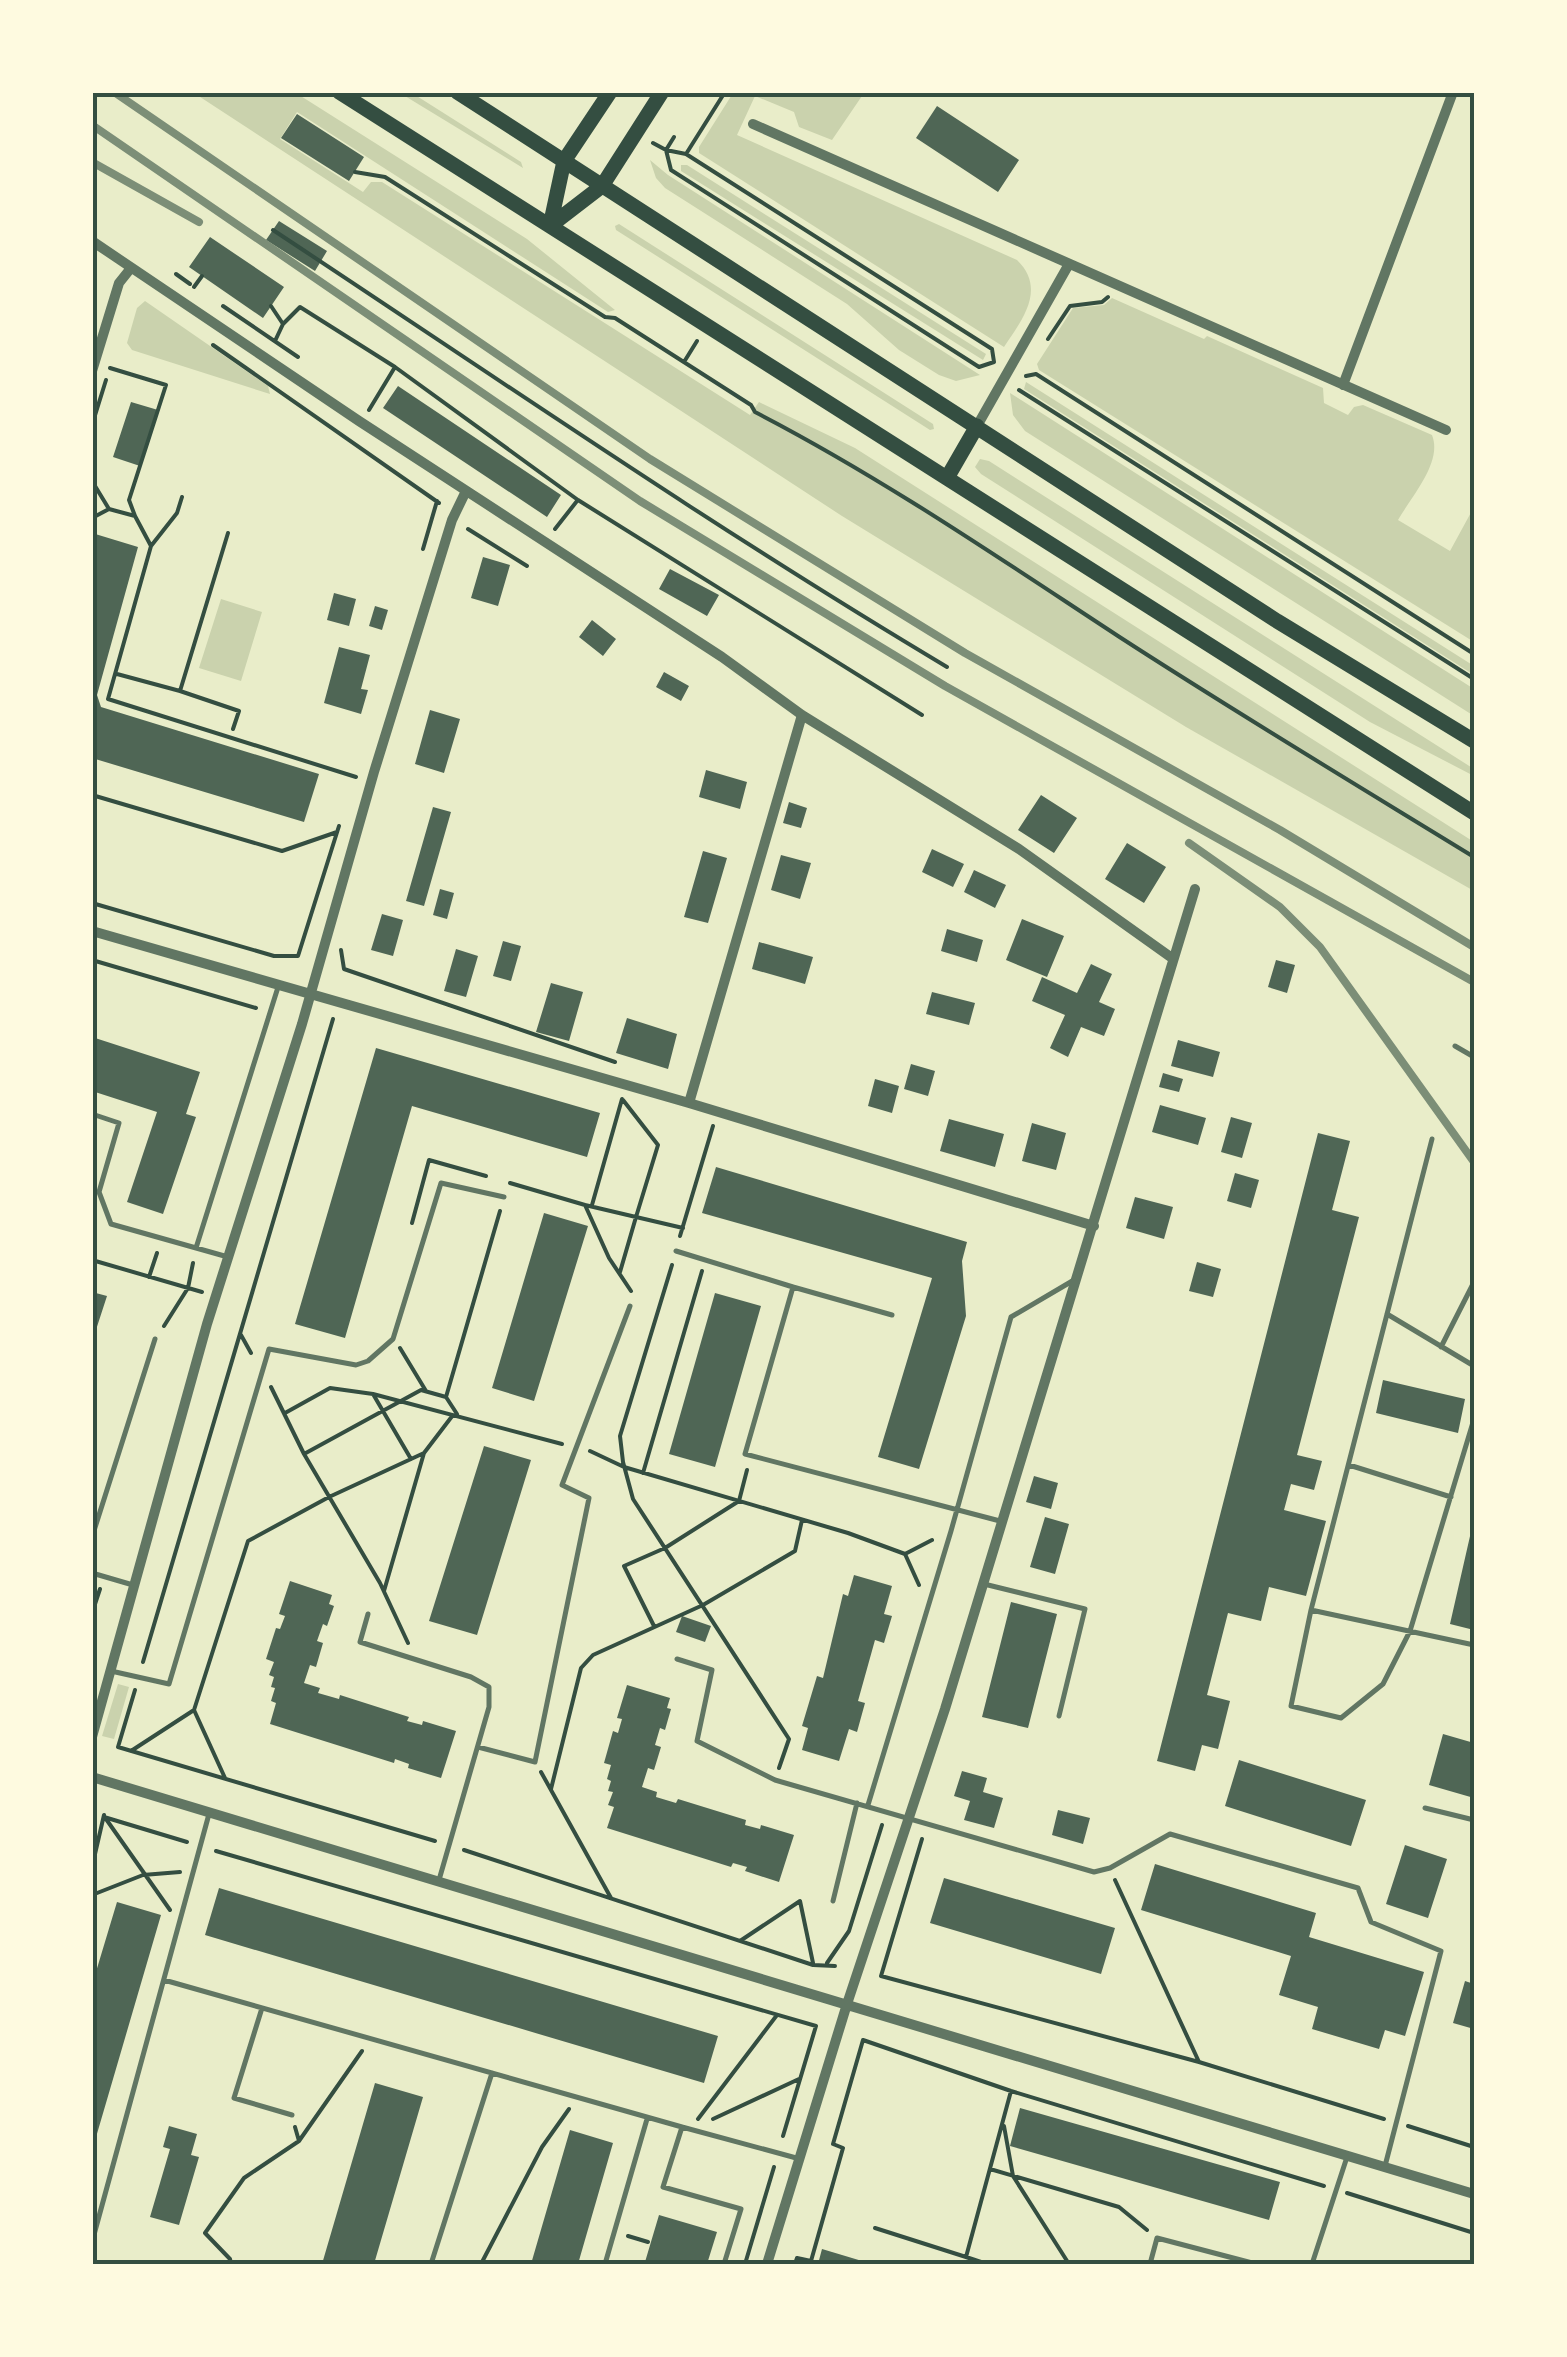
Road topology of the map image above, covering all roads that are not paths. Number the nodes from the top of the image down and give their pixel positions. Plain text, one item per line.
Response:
1 (339, 92) edge
2 (458, 92) edge
3 (610, 92) edge
4 (662, 92) edge
5 (1453, 92) edge
6 (753, 124) dead end
7 (564, 162) junction
8 (602, 186) junction
9 (550, 226) junction
10 (92, 241) edge
11 (1069, 264) junction
12 (131, 268) junction
13 (92, 371) edge
14 (1343, 384) junction
15 (977, 426) junction
16 (1446, 430) dead end
17 (947, 478) junction
18 (466, 490) junction
19 (802, 716) junction
20 (1474, 741) edge
21 (1474, 814) edge
22 (1195, 889) dead end
23 (92, 931) edge
24 (1172, 958) junction
25 (279, 984) junction
26 (310, 993) junction
27 (1454, 1046) dead end
28 (1474, 1058) edge
29 (689, 1103) junction
30 (92, 1114) edge
31 (1432, 1138) dead end
32 (96, 1191) edge
33 (504, 1197) road end
34 (1094, 1226) junction
35 (196, 1248) junction
36 (676, 1250) road end
37 (228, 1257) junction
38 (1078, 1278) junction
39 (1474, 1282) edge
40 (793, 1288) junction
41 (630, 1306) dead end
42 (1387, 1314) junction
43 (892, 1316) dead end
44 (156, 1339) road end
45 (1441, 1347) junction
46 (1474, 1366) edge
47 (1474, 1419) edge
48 (1348, 1464) junction
49 (1450, 1497) junction
50 (956, 1510) junction
51 (1002, 1522) junction
52 (92, 1537) edge
53 (92, 1573) edge
54 (984, 1584) junction
55 (134, 1586) junction
56 (1311, 1610) junction
57 (368, 1614) dead end
58 (1410, 1631) junction
59 (1474, 1645) edge
60 (677, 1659) dead end
61 (110, 1671) junction
62 (1059, 1716) dead end
63 (92, 1737) edge
64 (478, 1747) junction
65 (92, 1777) edge
66 (857, 1803) junction
67 (868, 1806) junction
68 (1425, 1808) dead end
69 (209, 1814) junction
70 (909, 1817) junction
71 (1474, 1820) edge
72 (438, 1883) junction
73 (833, 1900) dead end
74 (164, 1980) junction
75 (847, 2004) junction
76 (262, 2008) junction
77 (492, 2073) junction
78 (292, 2115) road end
79 (647, 2117) junction
80 (686, 2128) junction
81 (1348, 2154) junction
82 (800, 2159) junction
83 (1385, 2166) junction
84 (1474, 2194) edge
85 (92, 2242) edge
86 (431, 2264) edge
87 (604, 2264) edge
88 (724, 2264) edge
89 (767, 2264) edge
90 (1150, 2264) edge
91 (1256, 2264) edge
92 (1312, 2264) edge

1 - 9 main road
2 - 7 main road
3 - 7 main road
4 - 8 main road
5 - 14 street
6 - 11 street
7 - 8 main road
7 - 9 main road
8 - 9 main road
8 - 15 main road
9 - 17 main road
10 - 12 street
11 - 14 street
11 - 15 street
12 - 13 street
12 - 18 street
14 - 16 street
15 - 17 main road
15 - 20 main road
17 - 21 main road
18 - 19 street
18 - 26 street
19 - 24 street
19 - 29 street
22 - 24 street
23 - 25 street
24 - 34 street
25 - 26 street
25 - 35 lane
26 - 29 street
26 - 37 street
27 - 28 lane
29 - 34 street
30 - 32 lane
31 - 42 lane
32 - 35 lane
33 - 61 lane
34 - 38 street
35 - 37 lane
36 - 40 lane
37 - 55 street
38 - 50 lane
38 - 51 street
39 - 45 lane
40 - 43 lane
40 - 50 lane
41 - 64 lane
42 - 45 lane
42 - 48 lane
44 - 52 lane
45 - 46 lane
47 - 49 lane
48 - 49 lane
48 - 56 lane
49 - 58 lane
50 - 51 lane
50 - 67 lane
51 - 54 street
53 - 55 lane
54 - 62 lane
54 - 70 street
55 - 61 street
56 - 58 lane
56 - 58 lane
57 - 64 lane
58 - 59 lane
60 - 66 lane
61 - 63 street
64 - 72 lane
65 - 69 street
66 - 67 lane
66 - 73 lane
67 - 70 lane
68 - 71 lane
69 - 72 street
69 - 74 lane
70 - 75 street
70 - 83 lane
72 - 75 street
74 - 76 lane
74 - 85 lane
75 - 81 street
75 - 82 street
76 - 77 lane
76 - 78 lane
77 - 79 lane
77 - 86 lane
79 - 80 lane
79 - 87 lane
80 - 82 lane
80 - 88 lane
81 - 83 street
81 - 92 lane
82 - 89 street
83 - 84 street
90 - 91 lane

